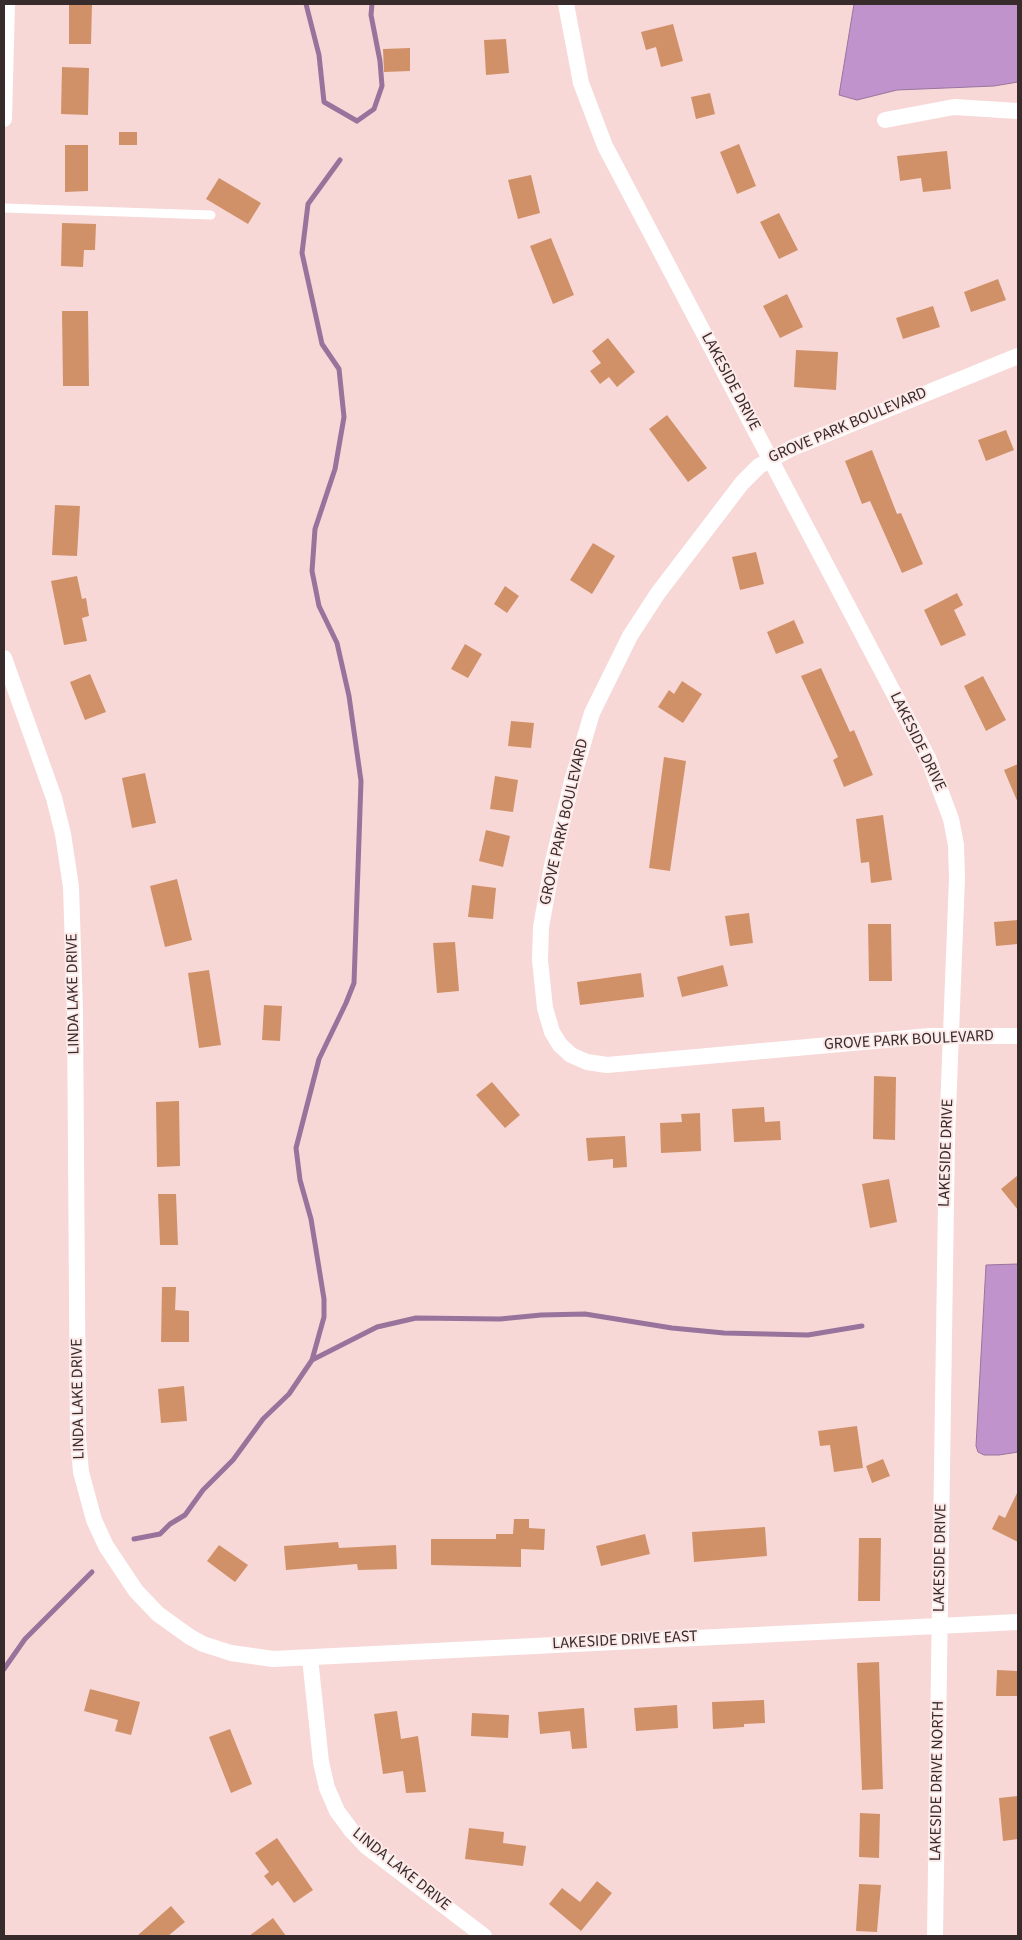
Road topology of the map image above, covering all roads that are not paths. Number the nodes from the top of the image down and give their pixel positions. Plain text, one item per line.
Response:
1 (7, 4) edge
2 (566, 4) edge
3 (1018, 111) edge
4 (4, 119) edge
5 (885, 120) dead end
6 (4, 208) edge
7 (211, 215) dead end
8 (1018, 356) edge
9 (770, 459) junction
10 (4, 658) edge
11 (951, 1036) junction
12 (1018, 1036) edge
13 (1018, 1622) edge
14 (940, 1626) junction
15 (310, 1658) junction
16 (484, 1936) edge
17 (935, 1936) edge

1 - 4 street
2 - 9 street, LAKESIDE DRIVE
3 - 5 street
6 - 7 lane
8 - 9 street, GROVE PARK BOULEVARD
9 - 11 street, LAKESIDE DRIVE
9 - 11 street, GROVE PARK BOULEVARD
10 - 15 street, LINDA LAKE DRIVE
11 - 12 street, GROVE PARK BOULEVARD
11 - 14 street, LAKESIDE DRIVE
13 - 14 street, LAKESIDE DRIVE
14 - 15 street, LAKESIDE DRIVE EAST
14 - 17 street, LAKESIDE DRIVE NORTH
15 - 16 street, LINDA LAKE DRIVE

